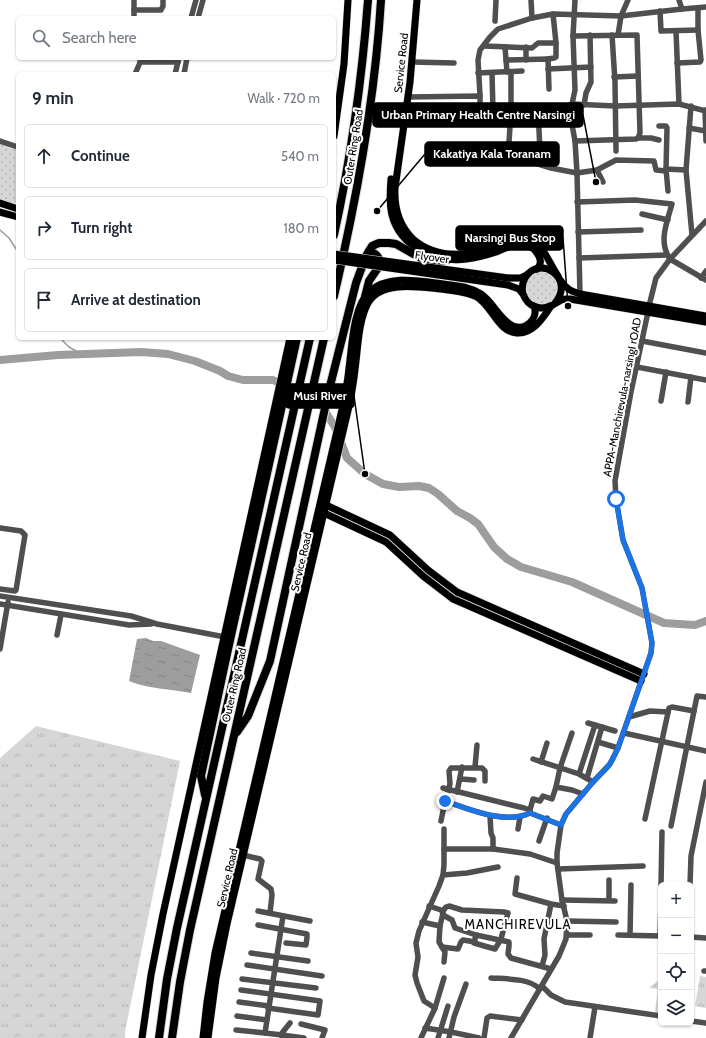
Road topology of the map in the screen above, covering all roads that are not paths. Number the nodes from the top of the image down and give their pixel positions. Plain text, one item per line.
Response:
1 (134, 0) edge
2 (163, 0) edge
3 (196, 0) edge
4 (203, 0) edge
5 (348, 0) edge
6 (368, 0) edge
7 (381, 0) edge
8 (413, 0) edge
9 (417, 0) edge
10 (496, 0) edge
11 (531, 0) edge
12 (575, 0) edge
13 (628, 0) edge
14 (680, 0) edge
15 (706, 7) edge
16 (698, 8) junction
17 (682, 9) junction
18 (134, 10) junction
19 (660, 11) junction
20 (553, 14) junction
21 (574, 14) junction
22 (134, 16) edge
23 (192, 16) edge
24 (199, 16) edge
25 (621, 16) junction
26 (532, 18) junction
27 (495, 21) dead end
28 (698, 30) junction
29 (676, 31) junction
30 (590, 35) junction
31 (612, 35) junction
32 (618, 35) junction
33 (573, 36) junction
34 (556, 43) junction
35 (484, 46) junction
36 (505, 47) junction
37 (526, 47) junction
38 (548, 59) junction
39 (141, 60) edge
40 (179, 60) edge
41 (187, 60) edge
42 (506, 60) junction
43 (526, 60) junction
44 (412, 62) junction
45 (454, 63) dead end
46 (677, 63) junction
47 (591, 66) junction
48 (574, 68) junction
49 (548, 69) junction
50 (522, 71) dead end
51 (136, 72) edge
52 (176, 72) edge
53 (184, 72) edge
54 (509, 72) junction
55 (492, 73) junction
56 (478, 74) junction
57 (638, 76) junction
58 (614, 77) junction
59 (549, 89) dead end
60 (480, 96) junction
61 (408, 97) junction
62 (572, 104) junction
63 (679, 104) junction
64 (584, 105) junction
65 (614, 106) junction
66 (638, 106) junction
67 (691, 106) junction
68 (538, 109) junction
69 (493, 110) junction
70 (511, 111) junction
71 (705, 111) edge
72 (336, 122) edge
73 (659, 126) dead end
74 (689, 128) junction
75 (706, 131) edge
76 (638, 138) junction
77 (616, 139) junction
78 (659, 140) dead end
79 (0, 141) edge
80 (575, 141) junction
81 (706, 141) edge
82 (16, 146) edge
83 (540, 151) dead end
84 (616, 151) dead end
85 (489, 156) dead end
86 (508, 158) junction
87 (597, 170) junction
88 (666, 170) junction
89 (686, 170) junction
90 (577, 173) junction
91 (603, 182) dead end
92 (668, 191) dead end
93 (577, 202) junction
94 (0, 203) edge
95 (16, 209) edge
96 (0, 212) edge
97 (642, 214) dead end
98 (16, 216) edge
99 (668, 220) junction
100 (706, 220) edge
101 (336, 225) edge
102 (641, 230) dead end
103 (578, 232) junction
104 (692, 235) junction
105 (369, 251) junction
106 (336, 254) edge
107 (669, 257) junction
108 (579, 258) junction
109 (336, 260) edge
110 (447, 260) junction
111 (537, 269) junction
112 (706, 271) edge
113 (527, 275) junction
114 (559, 279) junction
115 (704, 279) edge
116 (508, 282) junction
117 (336, 287) edge
118 (522, 292) junction
119 (580, 294) junction
120 (365, 297) junction
121 (553, 305) junction
122 (534, 306) junction
123 (648, 309) junction
124 (706, 316) edge
125 (706, 322) edge
126 (290, 340) edge
127 (296, 340) edge
128 (310, 340) edge
129 (324, 340) edge
130 (642, 341) junction
131 (706, 353) edge
132 (289, 358) junction
133 (637, 367) junction
134 (666, 372) junction
135 (691, 377) junction
136 (706, 380) edge
137 (661, 401) dead end
138 (346, 402) junction
139 (688, 402) dead end
140 (328, 484) junction
141 (325, 509) junction
142 (0, 528) edge
143 (1, 589) edge
144 (10, 591) junction
145 (1, 596) edge
146 (9, 598) junction
147 (27, 600) junction
148 (0, 604) edge
149 (8, 606) junction
150 (25, 609) junction
151 (86, 610) junction
152 (61, 615) junction
153 (85, 618) junction
154 (157, 624) junction
155 (57, 635) dead end
156 (225, 637) junction
157 (0, 649) edge
158 (644, 674) junction
159 (641, 681) junction
160 (706, 697) edge
161 (694, 711) junction
162 (668, 712) junction
163 (629, 717) junction
164 (588, 723) dead end
165 (595, 725) junction
166 (602, 727) junction
167 (615, 731) dead end
168 (572, 733) dead end
169 (624, 733) junction
170 (234, 737) junction
171 (662, 741) junction
172 (598, 742) junction
173 (547, 743) dead end
174 (477, 745) dead end
175 (686, 746) junction
176 (618, 748) junction
177 (706, 751) edge
178 (533, 759) dead end
179 (541, 762) junction
180 (462, 767) junction
181 (475, 767) junction
182 (560, 768) junction
183 (579, 774) junction
184 (587, 778) junction
185 (461, 779) junction
186 (474, 780) dead end
187 (485, 781) dead end
188 (593, 782) junction
189 (706, 782) edge
190 (556, 787) junction
191 (446, 788) junction
192 (458, 792) junction
193 (583, 794) junction
194 (206, 798) junction
195 (445, 801) junction
196 (530, 812) junction
197 (490, 816) junction
198 (520, 817) junction
199 (547, 818) junction
200 (645, 819) dead end
201 (441, 821) dead end
202 (561, 825) junction
203 (671, 826) dead end
204 (444, 829) dead end
205 (518, 829) dead end
206 (662, 832) dead end
207 (539, 841) dead end
208 (444, 849) junction
209 (493, 849) junction
210 (505, 849) dead end
211 (244, 855) junction
212 (557, 866) junction
213 (643, 866) dead end
214 (498, 867) dead end
215 (443, 875) junction
216 (517, 878) dead end
217 (609, 880) dead end
218 (661, 882) edge
219 (690, 882) edge
220 (631, 884) dead end
221 (563, 903) junction
222 (551, 904) junction
223 (429, 906) junction
224 (258, 911) dead end
225 (270, 913) junction
226 (443, 913) junction
227 (282, 916) junction
228 (310, 921) dead end
229 (567, 921) junction
230 (422, 922) junction
231 (616, 922) dead end
232 (258, 925) dead end
233 (440, 926) junction
234 (280, 929) junction
235 (476, 935) junction
236 (567, 935) junction
237 (590, 935) dead end
238 (618, 935) dead end
239 (630, 935) junction
240 (658, 936) edge
241 (694, 937) edge
242 (706, 938) edge
243 (501, 939) junction
244 (475, 942) junction
245 (286, 943) dead end
246 (442, 947) junction
247 (251, 953) dead end
248 (276, 957) junction
249 (308, 961) dead end
250 (444, 962) dead end
251 (246, 965) dead end
252 (542, 966) junction
253 (274, 968) junction
254 (551, 969) junction
255 (322, 976) dead end
256 (444, 978) dead end
257 (491, 978) dead end
258 (242, 979) dead end
259 (272, 983) junction
260 (466, 984) dead end
261 (316, 988) dead end
262 (541, 988) junction
263 (241, 990) dead end
264 (270, 994) junction
265 (239, 1002) dead end
266 (448, 1006) dead end
267 (268, 1007) junction
268 (595, 1007) junction
269 (434, 1008) junction
270 (237, 1016) dead end
271 (658, 1016) edge
272 (267, 1020) junction
273 (522, 1020) junction
274 (694, 1021) edge
275 (290, 1023) dead end
276 (706, 1023) edge
277 (301, 1024) dead end
278 (425, 1028) junction
279 (236, 1030) dead end
280 (440, 1031) junction
281 (265, 1033) junction
282 (450, 1035) edge
283 (282, 1036) edge
284 (142, 1038) edge
285 (159, 1038) edge
286 (172, 1038) edge
287 (203, 1038) edge
288 (208, 1038) edge
289 (304, 1038) edge
290 (322, 1038) edge
291 (421, 1038) edge
292 (438, 1038) edge
293 (479, 1038) edge
294 (484, 1038) edge
295 (511, 1038) edge
296 (590, 1038) edge

1 - 18 street
2 - 18 street
3 - 23 street
4 - 24 street
5 - 72 main road
6 - 101 highway, Outer Ring Road
7 - 117 highway, Outer Ring Road
8 - 110 main road, Service Road
9 - 44 main road, Service Road
10 - 27 street
11 - 26 street
12 - 21 street
13 - 25 street
14 - 17 street
15 - 16 street
16 - 17 street
16 - 28 street
17 - 19 street
18 - 22 street
19 - 25 street
19 - 29 street
20 - 21 street
20 - 26 street
20 - 34 street
21 - 25 street
21 - 33 street
25 - 32 street
26 - 35 street
28 - 29 street
28 - 46 street
29 - 46 street
30 - 31 street
30 - 33 street
30 - 47 street
31 - 32 street
31 - 58 street
32 - 57 street
33 - 48 street
34 - 37 street
34 - 38 street
35 - 36 street
35 - 56 street
36 - 37 street
36 - 42 street
37 - 43 street
38 - 43 street
38 - 49 street
39 - 40 street
39 - 51 street
40 - 52 street
41 - 53 street
42 - 43 street
42 - 54 street
44 - 45 street
44 - 61 main road, Service Road
46 - 63 street
47 - 48 street
47 - 64 street
48 - 49 street
48 - 62 street
49 - 59 street
50 - 54 street
54 - 55 street
54 - 70 street
55 - 56 street
55 - 69 street
56 - 60 street
57 - 58 street
57 - 66 street
58 - 65 street
60 - 61 street
60 - 69 street
61 - 114 main road, Service Road
62 - 64 street
62 - 68 street
62 - 80 street
63 - 66 street
63 - 67 street
64 - 65 street
65 - 66 street
65 - 77 street
66 - 76 street
67 - 71 street
67 - 74 street
68 - 70 street
68 - 83 street
69 - 70 street
70 - 86 street
71 - 75 street
73 - 88 street
74 - 75 street
74 - 89 street
75 - 81 street
76 - 77 street
76 - 78 street
77 - 80 street
77 - 84 street
79 - 82 street
80 - 90 street
85 - 86 street
86 - 90 street
87 - 88 street
87 - 90 street
87 - 91 street
88 - 89 street
88 - 92 street
89 - 104 street
90 - 93 street
93 - 99 street
93 - 103 street
94 - 95 main road
96 - 98 main road
97 - 99 street
99 - 107 street
100 - 104 street, APPA-Manchirevula-narsingI rOAD
102 - 103 street
103 - 108 street
104 - 107 street, APPA-Manchirevula-narsingI rOAD
105 - 110 highway
105 - 120 highway
105 - 170 highway
106 - 116 main road, Flyover, bridge
107 - 108 street
107 - 115 street
107 - 123 street, APPA-Manchirevula-narsingI rOAD
108 - 119 street
109 - 116 main road, Flyover, bridge
110 - 111 main road, Service Road
111 - 113 main road
111 - 114 main road
112 - 115 street
113 - 116 main road, Flyover
113 - 118 main road
114 - 119 main road
114 - 121 main road
116 - 118 main road, Flyover
118 - 122 main road
119 - 123 main road
120 - 122 main road
120 - 138 main road, Service Road
121 - 122 main road
121 - 123 main road
121 - 138 main road, Service Road
123 - 124 main road
123 - 125 main road
123 - 130 street, APPA-Manchirevula-narsingI rOAD
126 - 132 main road
127 - 132 highway
128 - 194 highway, Outer Ring Road
129 - 170 highway, Outer Ring Road
130 - 131 street
130 - 133 street, APPA-Manchirevula-narsingI rOAD
132 - 156 main road
132 - 194 highway
133 - 134 street
133 - 158 street, APPA-Manchirevula-narsingI rOAD
134 - 135 street
134 - 137 street
135 - 136 street
135 - 139 street
138 - 140 main road, Service Road
140 - 141 main road, Service Road
140 - 287 main road, Service Road
141 - 158 main road
141 - 159 main road
141 - 211 main road, Service Road
142 - 144 street
143 - 144 street
143 - 145 street
144 - 146 street
145 - 146 street
146 - 147 street
146 - 149 street
147 - 150 street
147 - 151 street
148 - 149 street
149 - 150 street
149 - 157 street
150 - 152 street
151 - 153 street
151 - 154 street
152 - 153 street
152 - 155 street
153 - 154 street
154 - 156 street
156 - 284 main road
158 - 159 street, APPA-Manchirevula-narsingI rOAD
159 - 163 street, APPA-Manchirevula-narsingI rOAD
160 - 161 street
161 - 162 street
161 - 175 street
162 - 163 street
162 - 171 street
163 - 169 street, APPA-Manchirevula-narsingI rOAD
164 - 165 street
165 - 166 street
165 - 183 street
166 - 167 street
166 - 172 street
168 - 182 street
169 - 171 street
169 - 176 street, APPA-Manchirevula-narsingI rOAD
170 - 286 highway, Outer Ring Road
171 - 175 street
171 - 200 street
172 - 176 street
172 - 184 street
173 - 179 street
174 - 181 street
175 - 177 street
175 - 203 street
176 - 188 street, APPA-Manchirevula-narsingI rOAD
178 - 179 street
179 - 182 street
180 - 181 street
180 - 185 street
180 - 191 street
181 - 187 street
182 - 183 street
182 - 190 street
183 - 184 street
184 - 188 street
185 - 186 street
185 - 192 street
188 - 193 street, APPA-Manchirevula-narsingI rOAD
189 - 219 street
190 - 193 street
190 - 196 street
191 - 192 street
191 - 195 street
192 - 196 street
193 - 202 street, APPA-Manchirevula-narsingI rOAD
194 - 285 highway, Outer Ring Road
195 - 197 street
195 - 201 street
196 - 198 street
196 - 199 street
197 - 198 street
197 - 209 street
198 - 205 street
199 - 202 street
199 - 207 street
202 - 212 street, APPA-Manchirevula-narsingI rOAD
204 - 208 street
206 - 218 street
208 - 209 street
208 - 215 street
209 - 210 street
209 - 212 street
211 - 225 street
211 - 288 main road, Service Road
212 - 213 street
212 - 221 street, APPA-Manchirevula-narsingI rOAD
214 - 215 street
215 - 223 street
216 - 222 street
217 - 221 street
220 - 239 street
221 - 222 street
221 - 229 street, APPA-Manchirevula-narsingI rOAD
222 - 252 street
223 - 226 street
223 - 230 street
224 - 225 street
225 - 227 street
226 - 233 street
226 - 235 street
226 - 243 street
227 - 228 street
227 - 234 street
229 - 231 street
229 - 236 street, APPA-Manchirevula-narsingI rOAD
230 - 233 street
230 - 269 street
232 - 234 street
233 - 246 street
234 - 245 street
234 - 248 street
235 - 243 street
235 - 244 street
236 - 237 street
236 - 254 street, APPA-Manchirevula-narsingI rOAD
238 - 239 street
239 - 240 street
241 - 242 street
243 - 244 street
243 - 252 street
244 - 246 street
246 - 250 street
247 - 248 street
248 - 249 street
248 - 253 street
251 - 253 street
252 - 254 street
253 - 255 street
253 - 259 street
254 - 262 street, APPA-Manchirevula-narsingI rOAD
256 - 269 street
257 - 262 street
258 - 259 street
259 - 261 street
259 - 264 street
260 - 282 street
262 - 268 street
262 - 273 street, APPA-Manchirevula-narsingI rOAD
263 - 264 street
264 - 267 street
264 - 267 street
265 - 267 street
266 - 280 street
267 - 272 street
268 - 271 street
268 - 296 street
269 - 278 street
270 - 272 street
272 - 281 street
273 - 294 street
273 - 295 street, APPA-Manchirevula-narsingI rOAD
274 - 276 street
275 - 283 street
277 - 290 street
278 - 280 street
278 - 291 street
279 - 281 street
280 - 282 street
280 - 292 street
281 - 283 street
282 - 293 street
283 - 289 street

